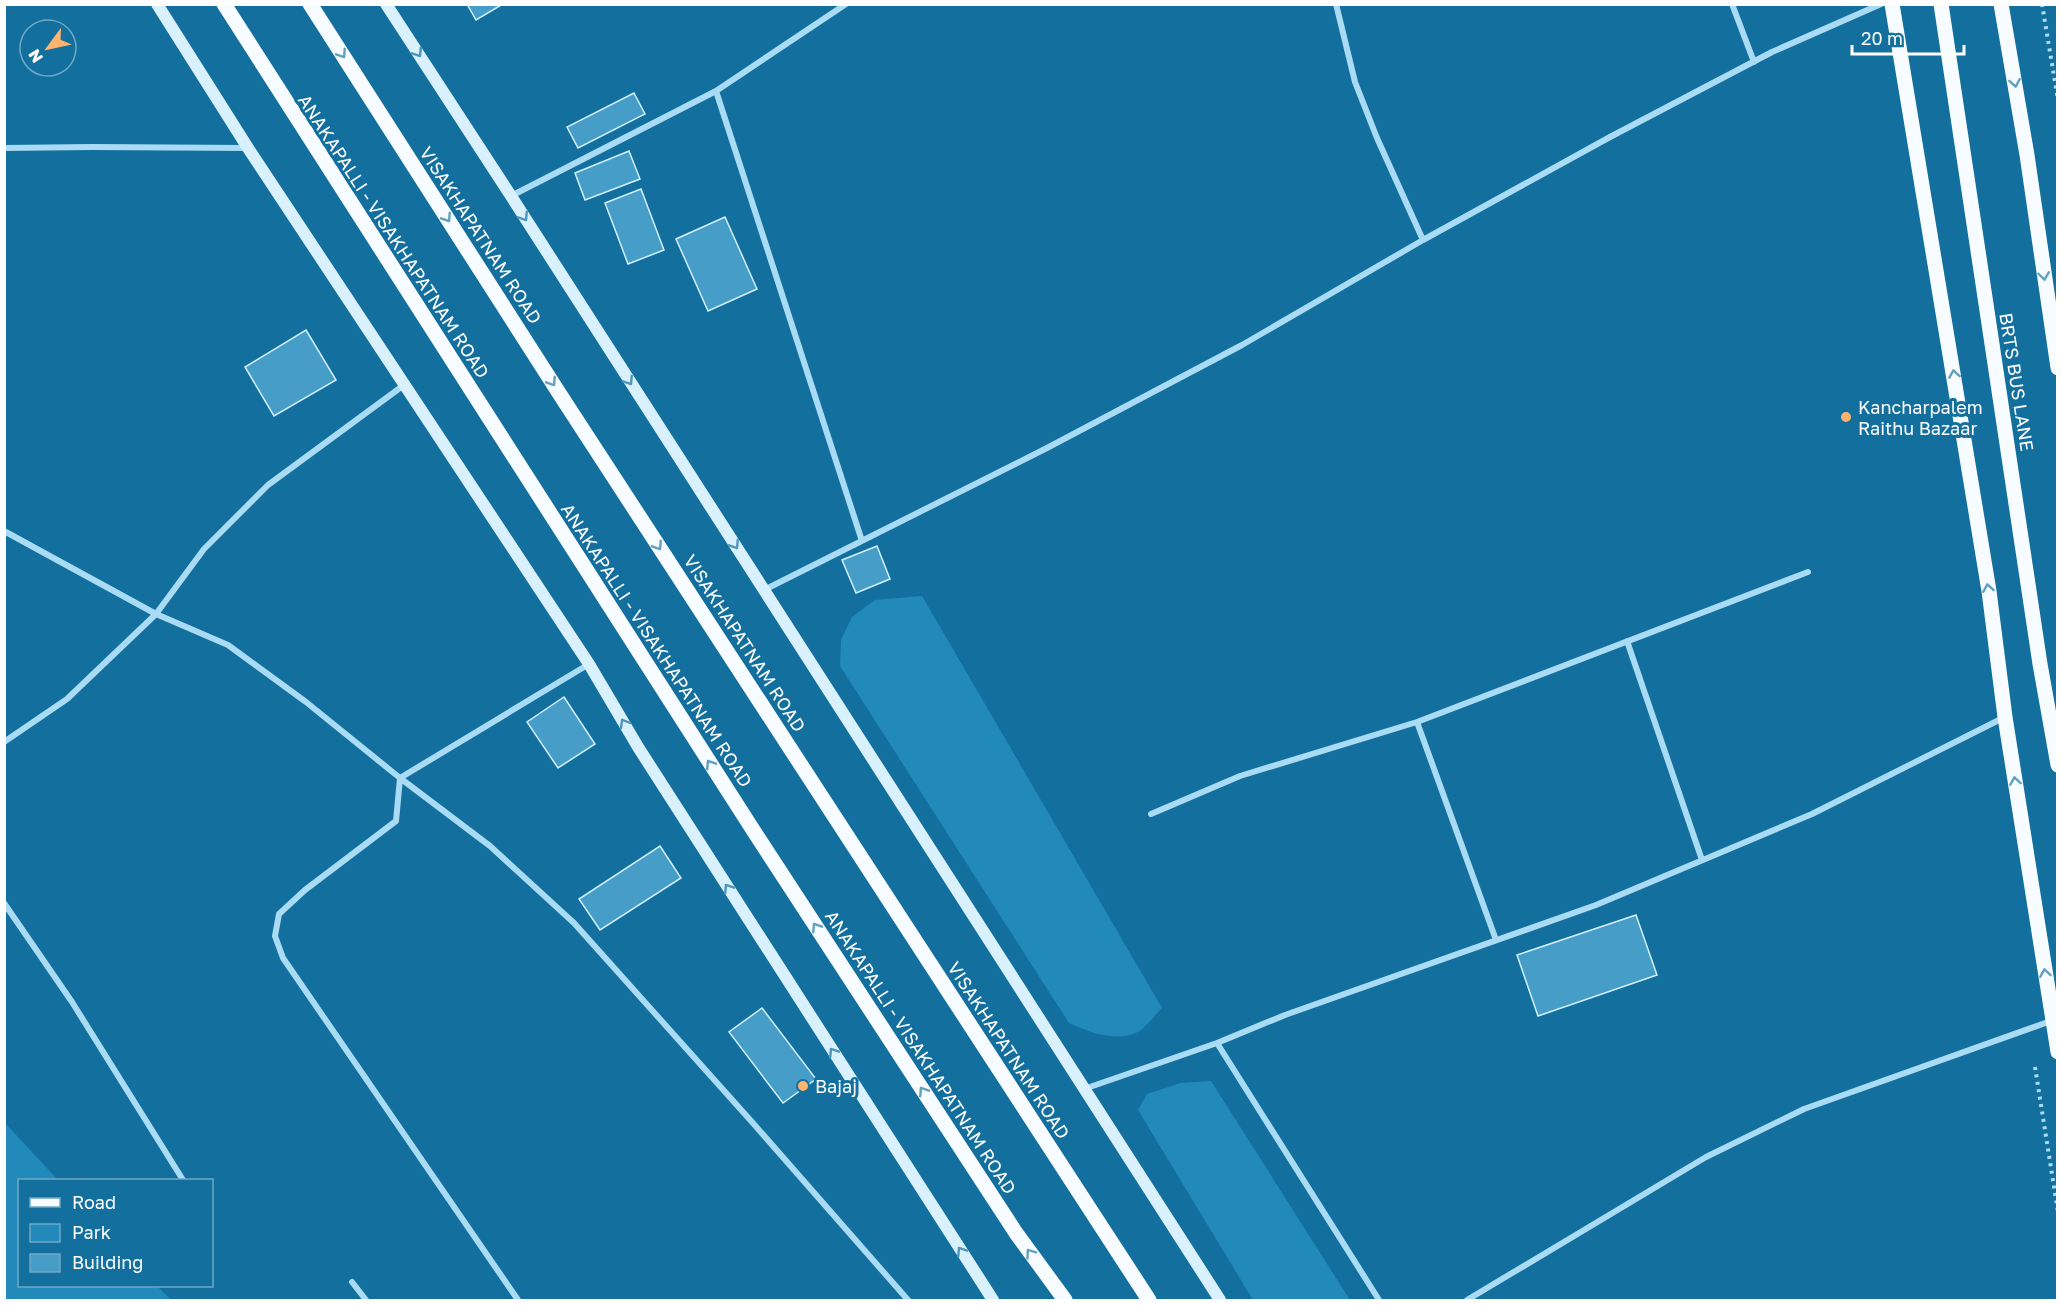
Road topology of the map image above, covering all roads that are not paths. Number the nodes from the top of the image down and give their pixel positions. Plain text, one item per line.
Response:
1 (157, 4) edge
2 (224, 4) edge
3 (310, 4) edge
4 (386, 4) edge
5 (846, 4) edge
6 (1335, 4) edge
7 (1732, 4) edge
8 (1881, 4) edge
9 (1892, 4) edge
10 (1941, 4) edge
11 (2001, 4) edge
12 (1754, 62) junction
13 (716, 91) junction
14 (4, 148) edge
15 (248, 148) junction
16 (511, 196) junction
17 (1423, 240) junction
18 (2058, 368) edge
19 (405, 385) junction
20 (4, 531) edge
21 (862, 541) junction
22 (1808, 572) dead end
23 (763, 590) junction
24 (156, 614) junction
25 (1627, 641) junction
26 (589, 664) junction
27 (2005, 717) junction
28 (1417, 722) junction
29 (4, 742) edge
30 (2058, 765) edge
31 (400, 778) junction
32 (1151, 814) dead end
33 (1702, 860) junction
34 (4, 903) edge
35 (1496, 940) junction
36 (2052, 1021) junction
37 (1216, 1043) junction
38 (2058, 1052) edge
39 (1084, 1089) junction
40 (182, 1179) edge
41 (352, 1282) dead end
42 (366, 1300) edge
43 (518, 1300) edge
44 (908, 1300) edge
45 (993, 1300) edge
46 (1065, 1300) edge
47 (1149, 1300) edge
48 (1220, 1300) edge
49 (1379, 1300) edge
50 (1467, 1300) edge

1 - 15 street
46 -> 2 main road, ANAKAPALLI - VISAKHAPATNAM ROAD
3 -> 47 main road, VISAKHAPATNAM ROAD
4 -> 16 street
5 - 13 street
6 - 17 street
7 - 12 street
8 - 12 street
27 -> 9 main road
10 - 30 main road, BRTS BUS LANE
11 -> 18 main road
12 - 17 street
13 - 16 street
13 - 21 street
14 - 15 street
15 - 19 street
16 -> 23 street
17 - 21 street
19 - 24 street
19 - 26 street
20 - 24 street
21 - 23 street
22 - 25 street
23 - 39 street
24 - 29 street
24 - 31 street
25 - 28 street
25 - 33 street
26 - 31 street
45 -> 26 street
27 - 33 street
36 -> 27 main road
28 - 32 street
28 - 35 street
31 - 43 street
31 - 44 street
33 - 35 street
34 - 40 street
35 - 37 street
36 - 38 main road
36 - 50 street
37 - 39 street
37 - 49 street
39 - 48 street
41 - 42 street

